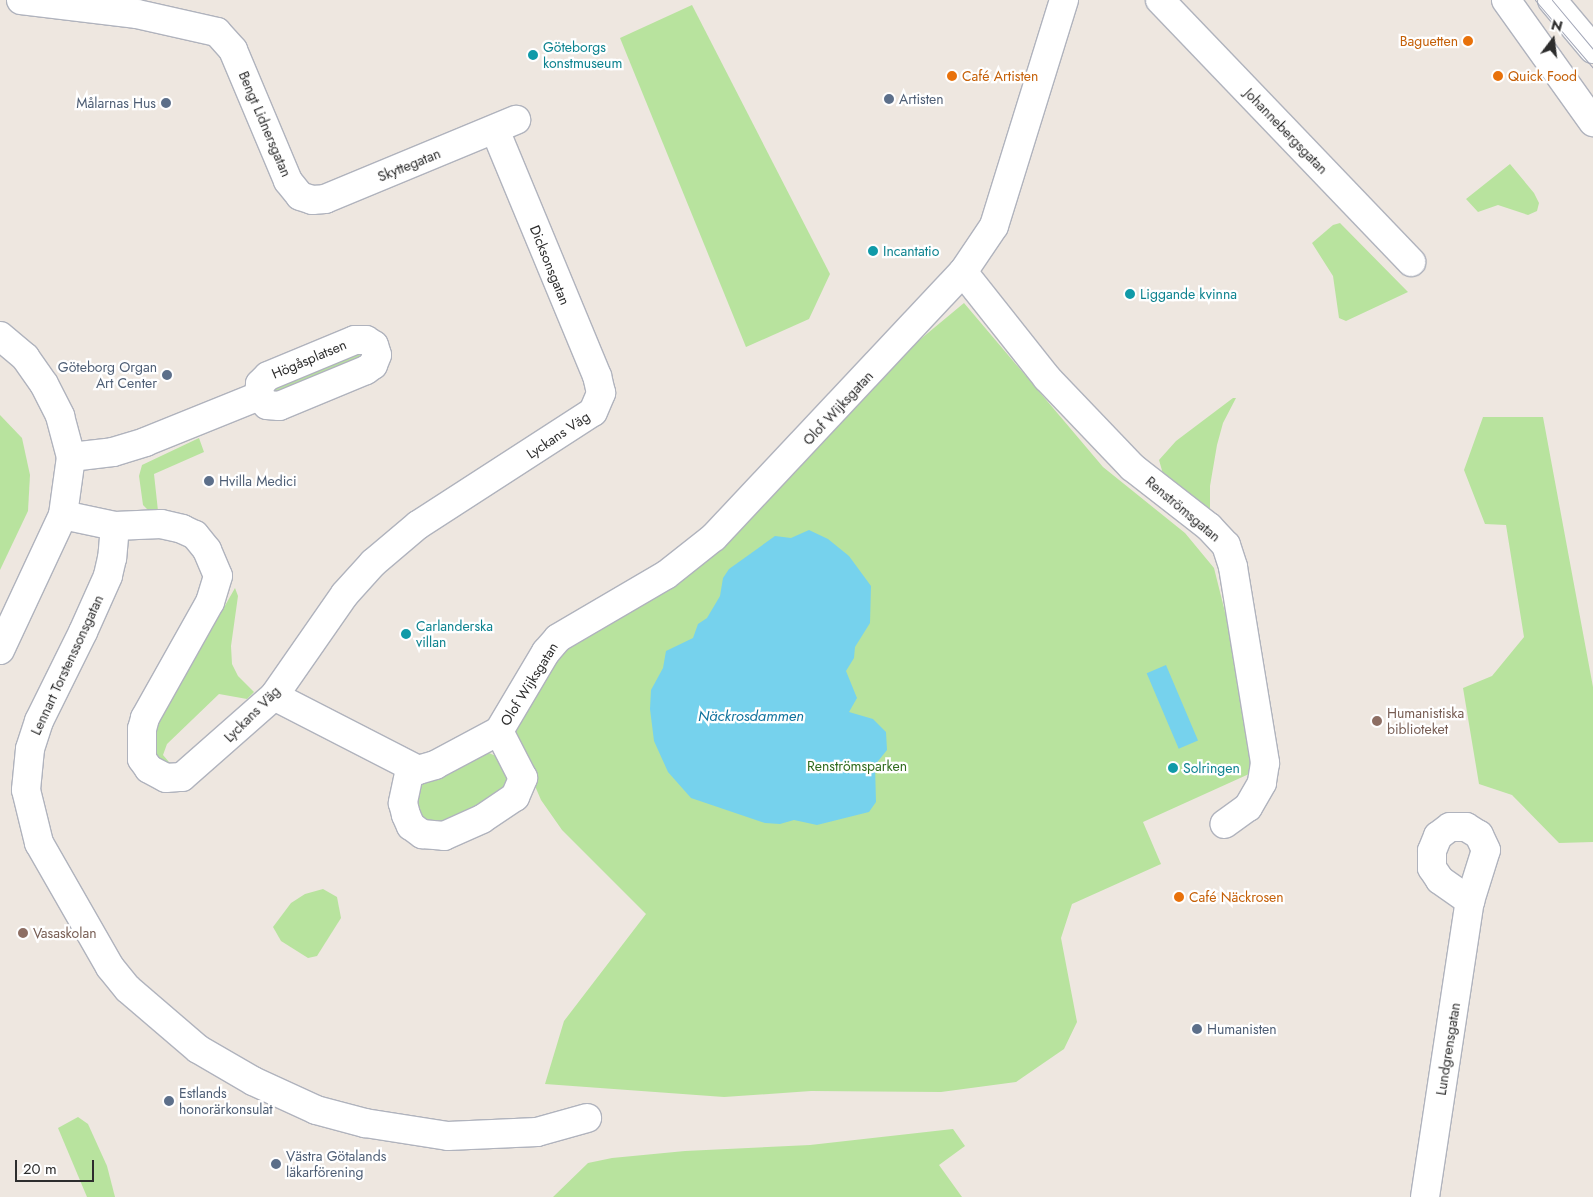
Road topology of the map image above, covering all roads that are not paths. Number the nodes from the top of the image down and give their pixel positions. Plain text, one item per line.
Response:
1 (21, 0) edge
2 (1064, 0) edge
3 (1160, 0) edge
4 (1506, 0) edge
5 (1552, 0) edge
6 (1593, 50) edge
7 (1593, 122) edge
8 (505, 125) joint
9 (300, 196) joint
10 (1411, 262) dead end
11 (963, 272) junction
12 (0, 336) edge
13 (259, 396) dead end
14 (600, 401) joint
15 (72, 457) junction
16 (63, 515) junction
17 (115, 526) junction
18 (0, 650) edge
19 (274, 696) junction
20 (499, 731) junction
21 (410, 768) junction
22 (1225, 824) dead end
23 (1470, 901) dead end
24 (587, 1118) dead end
25 (1424, 1197) edge

1 - 9 street, Bengt Lidnersgatan
2 - 11 street, Olof Wijksgatan
3 - 10 street, Johannebergsgatan
4 - 7 street
5 - 6 street
8 - 9 street, Skyttegatan
8 - 14 street, Dicksonsgatan
11 - 20 street, Olof Wijksgatan
11 - 22 street, Renströmsgatan
12 - 15 street
13 - 15 street
14 - 19 street, Lyckans Väg
15 - 16 street
16 - 17 street
16 - 18 street
17 - 19 street, Lyckans Väg
17 - 24 street, Lennart Torstenssonsgatan
19 - 21 street
20 - 21 street, Olof Wijksgatan
20 - 21 street, Olof Wijksgatan
23 - 25 street, Lundgrensgatan

